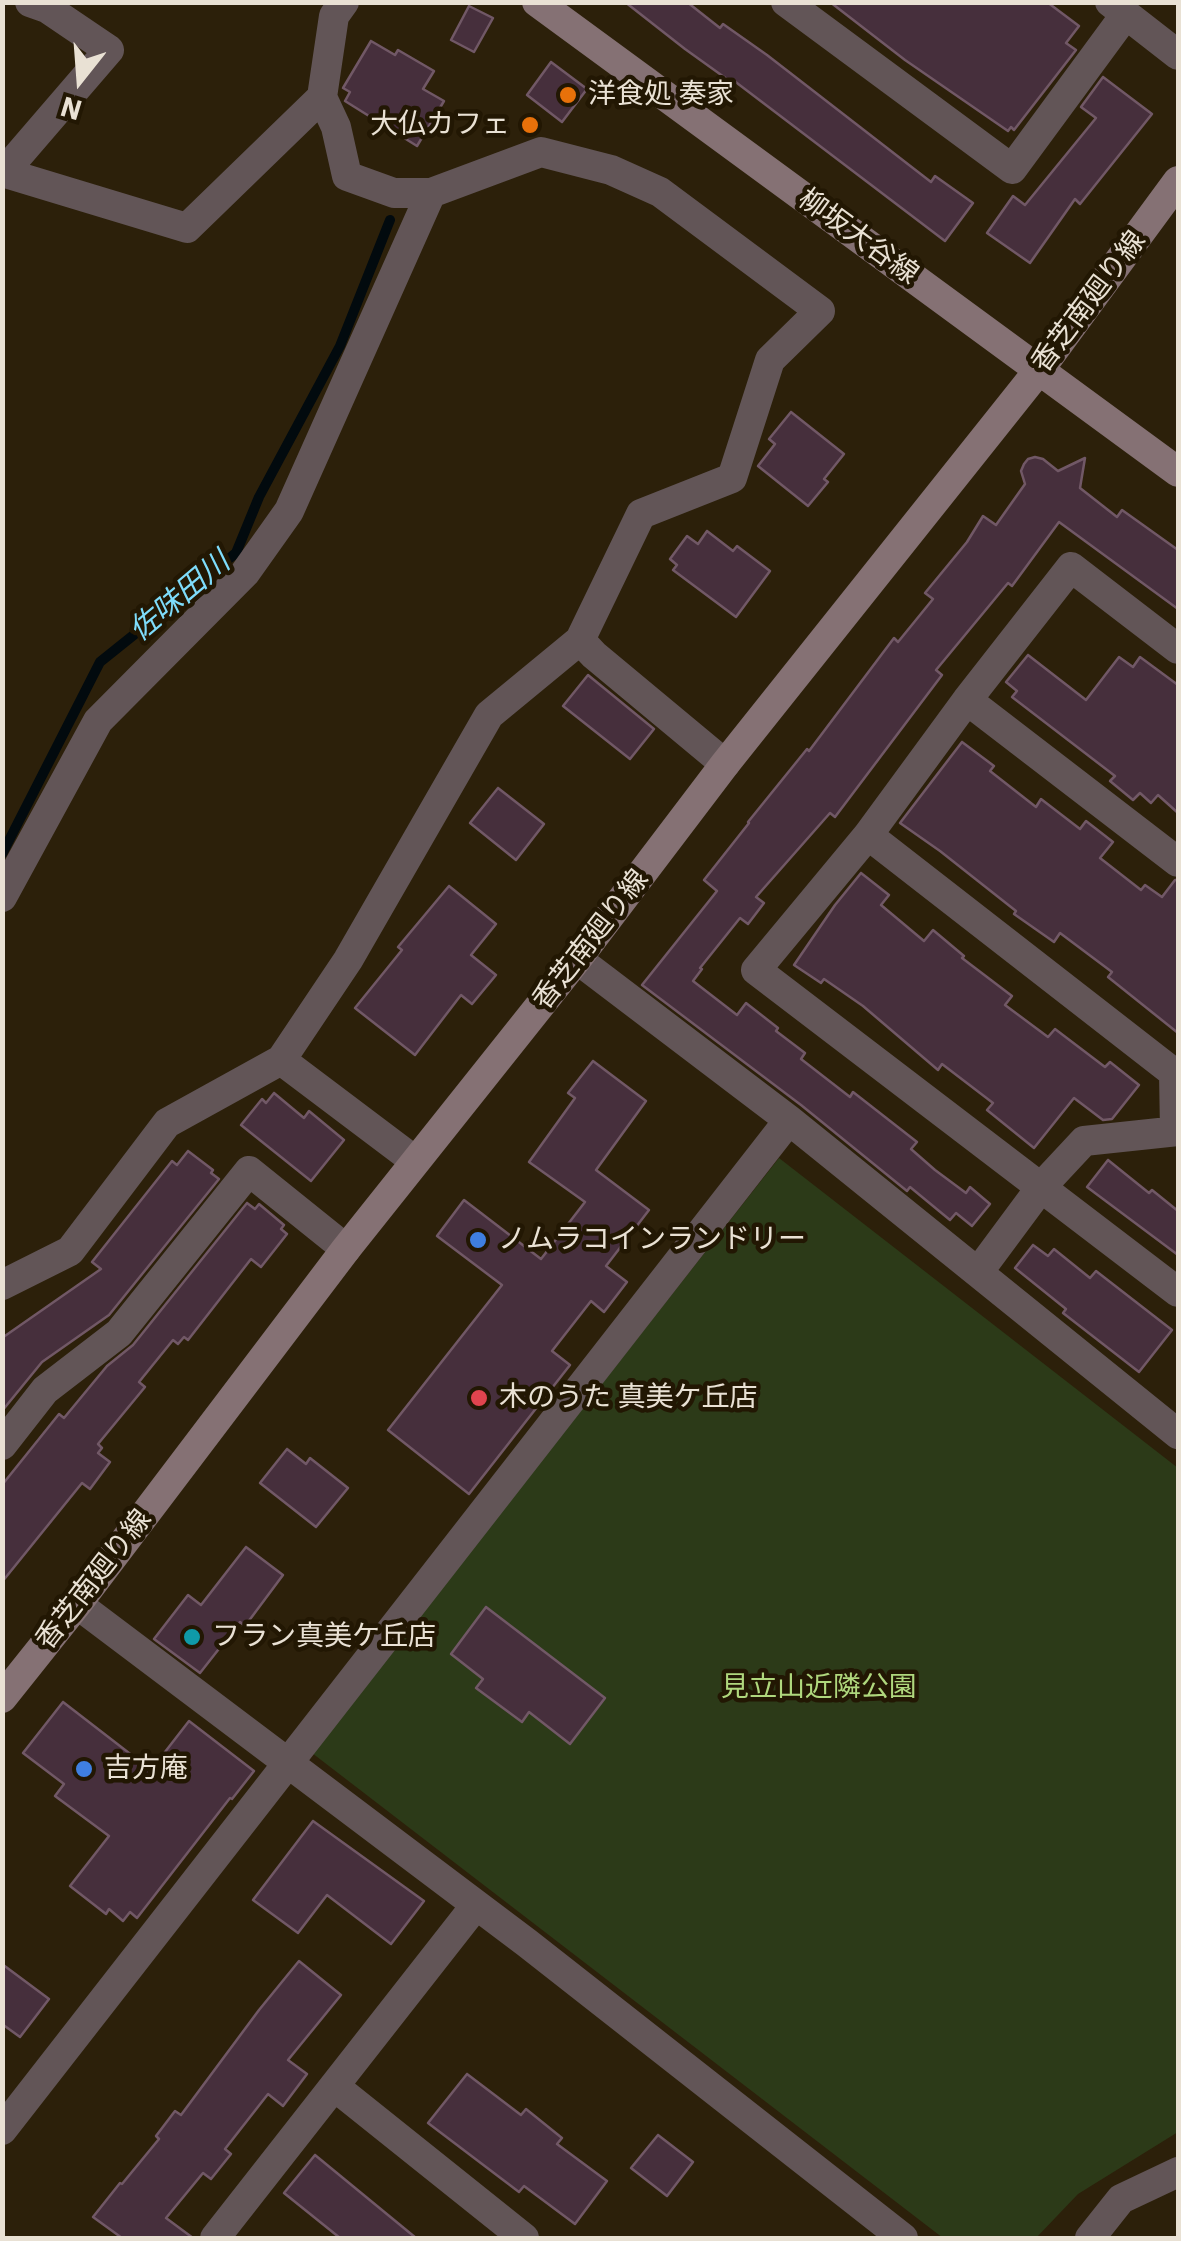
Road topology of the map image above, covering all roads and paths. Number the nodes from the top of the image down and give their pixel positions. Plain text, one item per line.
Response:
1 (30, 2) edge
2 (344, 2) edge
3 (536, 2) edge
4 (786, 2) edge
5 (1118, 8) edge
6 (1178, 55) edge
7 (322, 97) junction
8 (3, 172) edge
9 (1178, 181) edge
10 (431, 193) junction
11 (1039, 370) junction
12 (1178, 472) edge
13 (580, 640) junction
14 (1178, 649) edge
15 (966, 700) junction
16 (726, 764) junction
17 (868, 835) junction
18 (1178, 862) edge
19 (2, 897) edge
20 (577, 960) junction
21 (281, 1060) junction
22 (789, 1120) junction
23 (1177, 1131) edge
24 (415, 1161) junction
25 (1042, 1186) junction
26 (346, 1249) junction
27 (979, 1271) junction
28 (2, 1285) edge
29 (1178, 1292) edge
30 (1178, 1434) edge
31 (2, 1444) edge
32 (77, 1604) junction
33 (2, 1698) edge
34 (290, 1763) junction
35 (476, 1905) junction
36 (334, 2086) junction
37 (2, 2130) edge
38 (1178, 2172) edge
39 (216, 2238) edge
40 (524, 2238) edge
41 (902, 2238) edge
42 (1090, 2238) edge

1 - 8 street
2 - 7 street
3 - 11 street, 柳坂大谷線
4 - 5 street
5 - 6 street
7 - 8 street
7 - 10 street
9 - 11 street, 香芝南廻り線
10 - 13 street
10 - 19 street
11 - 12 street, 柳坂大谷線
11 - 16 street, 香芝南廻り線
13 - 16 street
13 - 21 street
14 - 15 street
15 - 17 street
15 - 18 street
16 - 20 street, 香芝南廻り線
17 - 23 street
17 - 25 street
20 - 22 street
20 - 24 street, 香芝南廻り線
21 - 24 street
21 - 28 street
22 - 27 street
22 - 34 street
23 - 25 street
24 - 26 street, 香芝南廻り線
25 - 27 street
25 - 29 street
26 - 31 street
26 - 32 street, 香芝南廻り線
27 - 30 street
32 - 33 street, 香芝南廻り線
32 - 34 street
34 - 35 street
34 - 37 street
35 - 36 street
35 - 41 street
36 - 39 street
36 - 40 street
38 - 42 street

